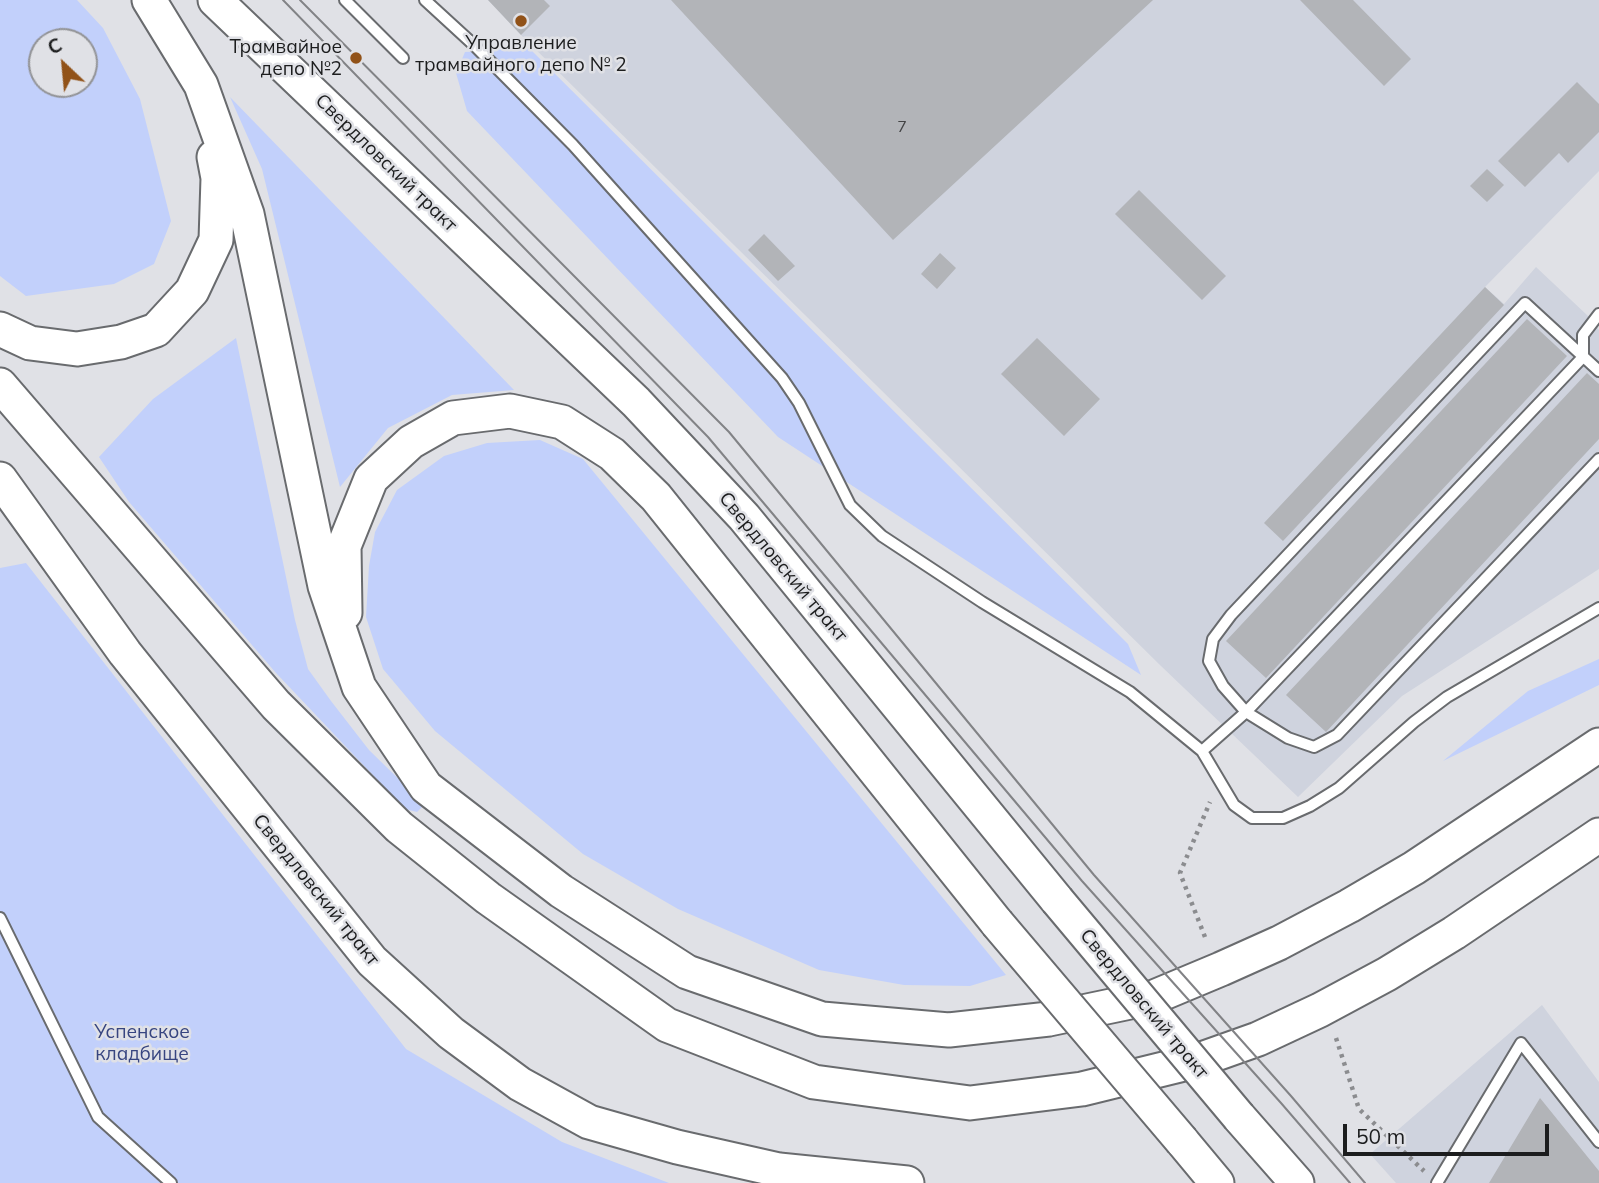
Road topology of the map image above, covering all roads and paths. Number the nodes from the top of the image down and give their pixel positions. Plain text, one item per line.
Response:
1 (149, 0) edge
2 (215, 0) edge
3 (345, 0) edge
4 (425, 0) edge
5 (402, 58) dead end
6 (201, 85) junction
7 (1599, 314) edge
8 (0, 328) edge
9 (1583, 357) junction
10 (1599, 371) edge
11 (0, 386) edge
12 (1599, 459) edge
13 (0, 480) edge
14 (1599, 608) edge
15 (359, 687) junction
16 (1246, 712) junction
17 (1599, 745) edge
18 (1202, 751) junction
19 (1220, 780) junction
20 (1599, 835) edge
21 (0, 918) edge
22 (1205, 937) dead end
23 (1336, 1038) dead end
24 (1599, 1142) edge
25 (1427, 1174) dead end
26 (171, 1183) edge
27 (907, 1183) edge
28 (1217, 1183) edge
29 (1297, 1183) edge
30 (1437, 1183) edge

1 - 6 main road
2 - 29 main road, Свердловский тракт, bridge
3 - 5 lane
4 - 18 lane
6 - 8 main road
6 - 15 main road
7 - 9 lane
9 - 10 lane
9 - 16 lane
9 - 16 lane
11 - 20 main road
12 - 16 lane
13 - 27 main road, Свердловский тракт
14 - 19 lane
15 - 17 main road
15 - 28 main road, bridge
16 - 18 lane
18 - 19 lane
19 - 22 path
21 - 26 lane
23 - 25 path
24 - 30 lane

